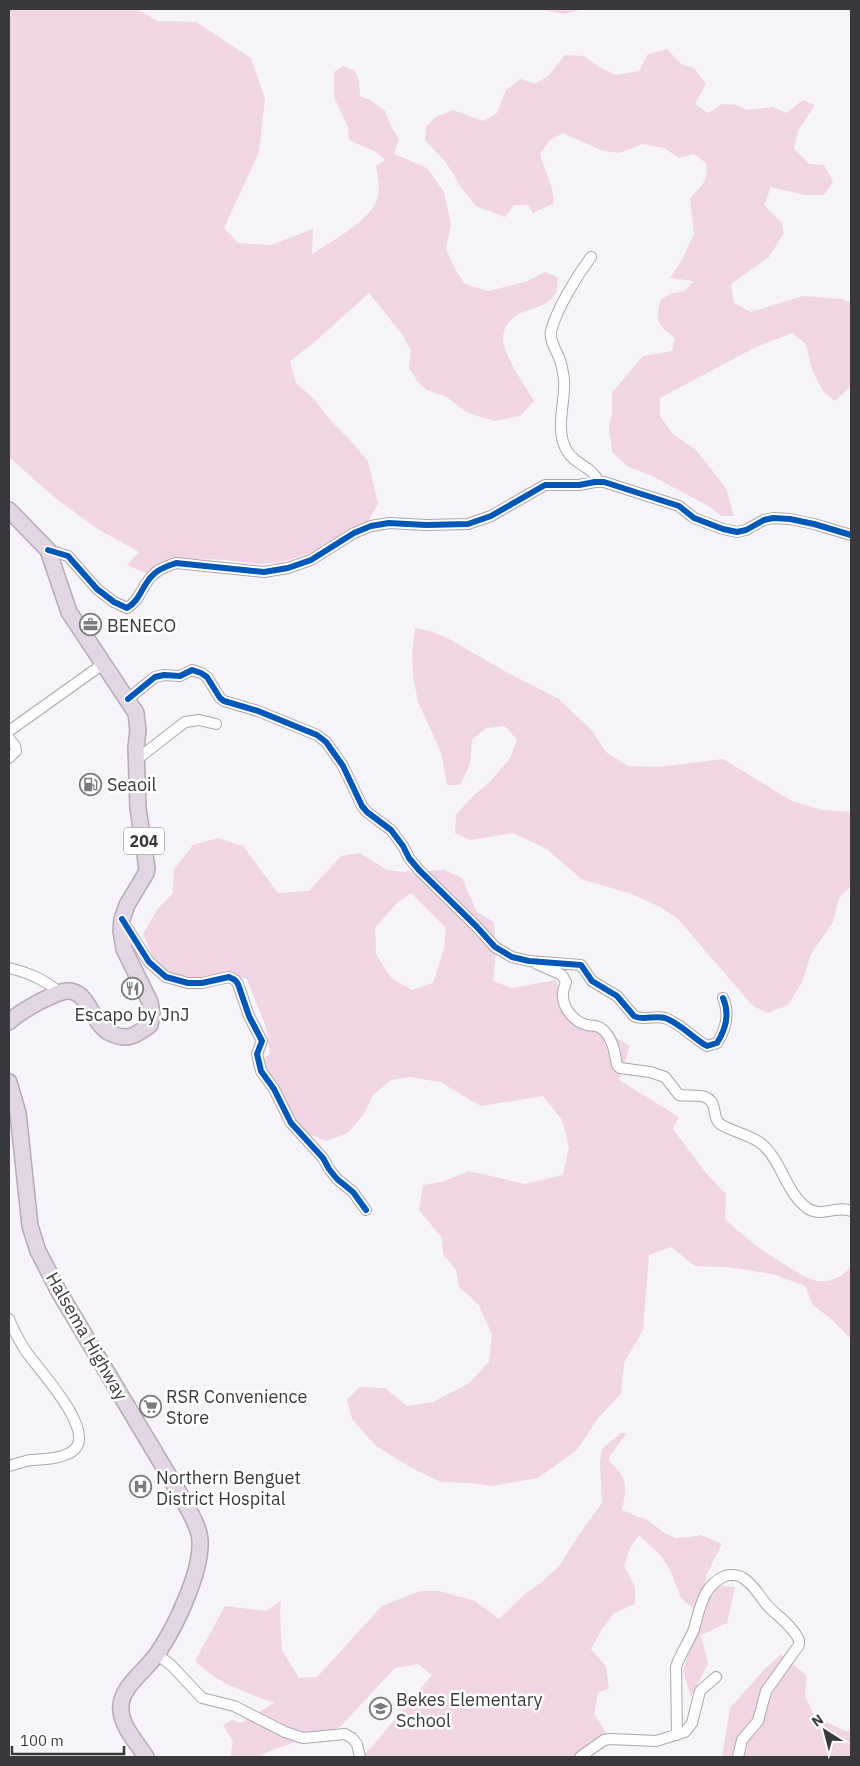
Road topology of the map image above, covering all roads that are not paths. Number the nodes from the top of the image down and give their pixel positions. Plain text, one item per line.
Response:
1 (591, 257) dead end
2 (599, 482) junction
3 (9, 510) edge
4 (851, 535) edge
5 (48, 550) junction
6 (103, 664) junction
7 (128, 699) junction
8 (216, 724) dead end
9 (9, 731) edge
10 (9, 738) edge
11 (9, 758) edge
12 (136, 760) junction
13 (122, 919) junction
14 (529, 961) junction
15 (9, 968) edge
16 (60, 993) junction
17 (723, 998) dead end
18 (9, 1022) edge
19 (9, 1082) edge
20 (366, 1210) dead end
21 (851, 1211) edge
22 (9, 1319) edge
23 (9, 1466) edge
24 (157, 1654) junction
25 (716, 1676) dead end
26 (677, 1735) junction
27 (146, 1757) edge
28 (360, 1757) edge
29 (580, 1757) edge
30 (738, 1757) edge

1 - 2 street
2 - 4 street
2 - 5 street
3 - 5 highway, 204
5 - 6 highway, 204
6 - 7 highway, 204
6 - 9 street
7 - 12 highway, 204
7 - 14 street
8 - 12 street
10 - 11 street
12 - 13 highway, 204
13 - 16 highway, 204
13 - 20 street
14 - 17 street
14 - 21 street
15 - 16 street
16 - 18 highway
19 - 24 highway, Halsema Highway
22 - 23 street
24 - 27 highway, Halsema Highway
24 - 28 street
25 - 26 street
26 - 29 street
26 - 30 street

